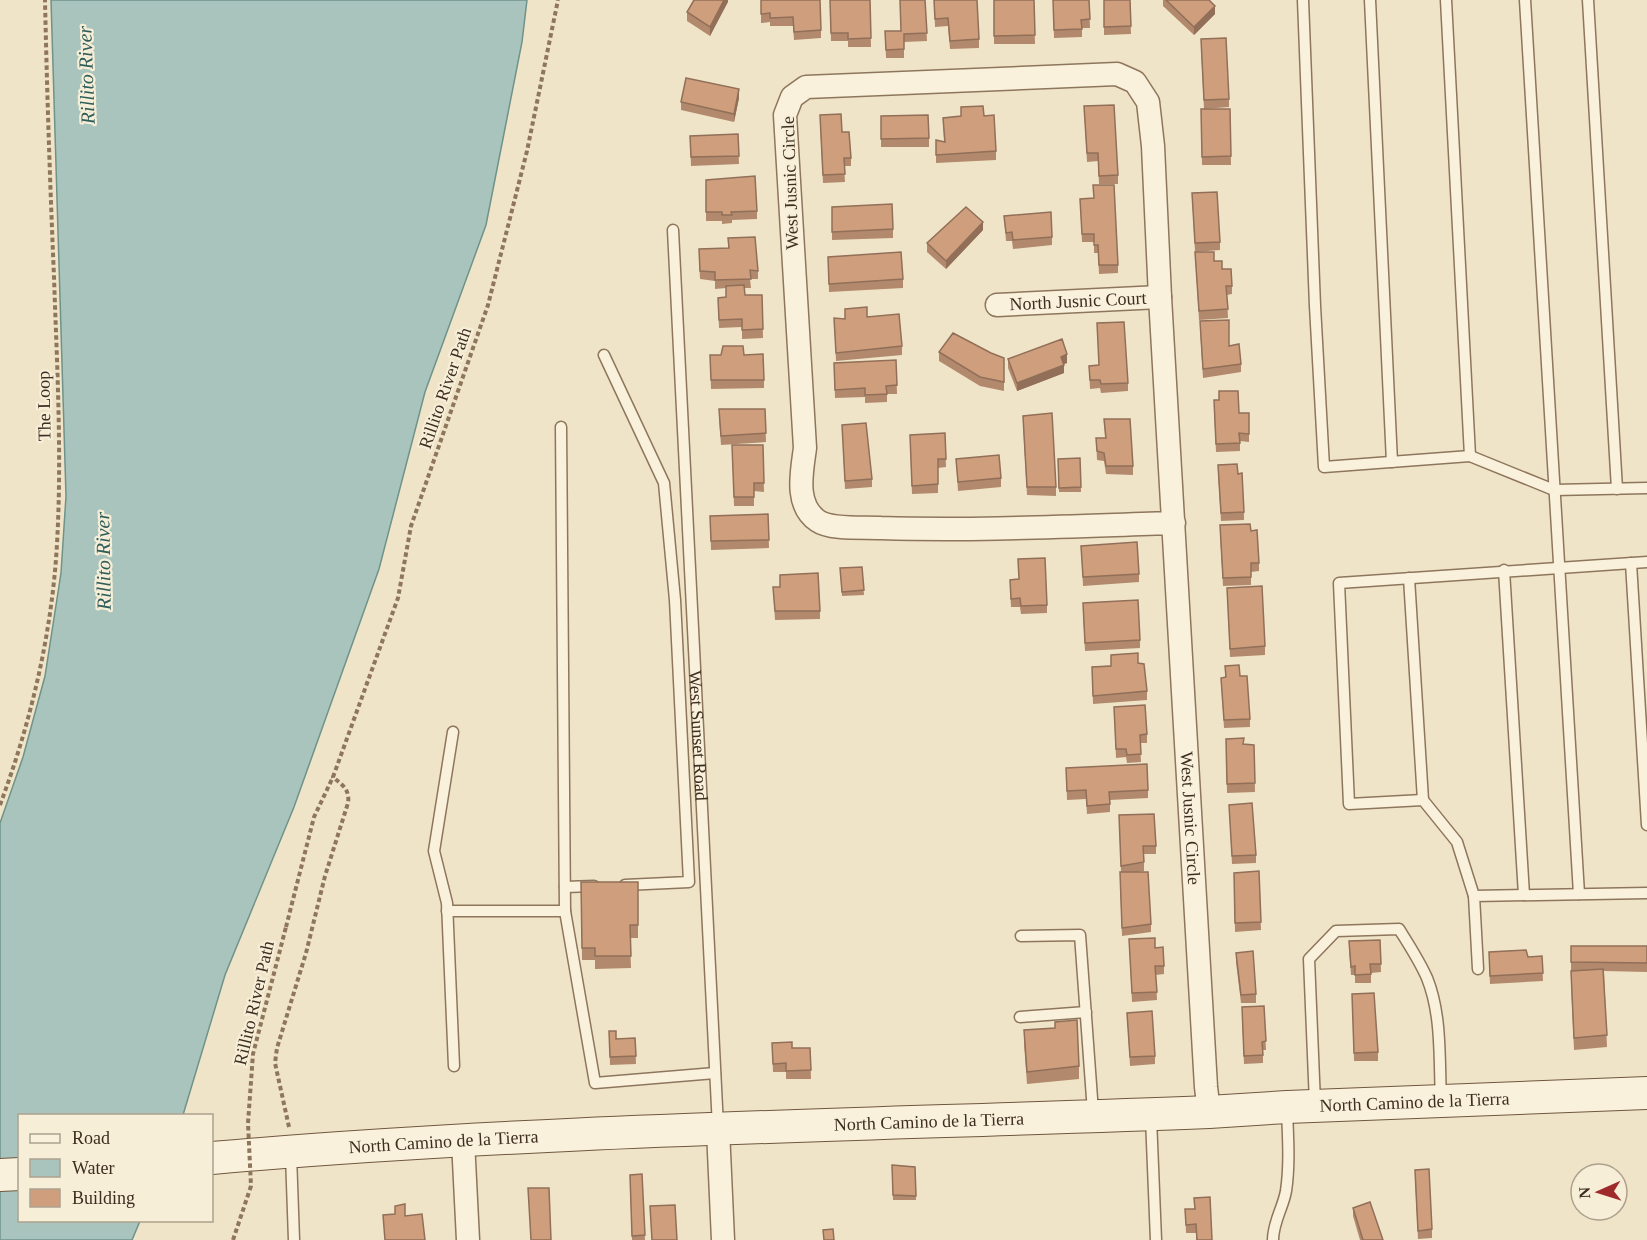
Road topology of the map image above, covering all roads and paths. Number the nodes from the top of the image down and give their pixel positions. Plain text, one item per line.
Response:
1 (45, 0) edge
2 (558, 0) edge
3 (1303, 0) edge
4 (1370, 0) edge
5 (1446, 0) edge
6 (1525, 0) edge
7 (1588, 0) edge
8 (673, 230) dead end
9 (1160, 297) junction
10 (998, 305) dead end
11 (604, 355) dead end
12 (561, 427) dead end
13 (1470, 456) junction
14 (1392, 462) junction
15 (1647, 488) edge
16 (1617, 489) junction
17 (1554, 490) junction
18 (1174, 523) junction
19 (1647, 562) edge
20 (1631, 563) junction
21 (1558, 567) junction
22 (1504, 570) junction
23 (1409, 578) junction
24 (453, 732) dead end
25 (333, 777) junction
26 (1424, 800) junction
27 (0, 805) edge
28 (1647, 825) edge
29 (565, 887) junction
30 (1647, 893) edge
31 (1579, 894) junction
32 (1524, 895) junction
33 (1474, 896) junction
34 (447, 911) junction
35 (565, 911) junction
36 (1021, 936) dead end
37 (1478, 969) dead end
38 (1086, 1012) junction
39 (1020, 1017) dead end
40 (454, 1066) dead end
41 (714, 1073) junction
42 (1647, 1093) edge
43 (1442, 1102) junction
44 (1301, 1106) junction
45 (1209, 1113) junction
46 (1094, 1115) junction
47 (1151, 1115) junction
48 (718, 1130) junction
49 (464, 1141) junction
50 (291, 1151) junction
51 (213, 1158) edge
52 (18, 1174) edge
53 (0, 1175) edge
54 (233, 1240) edge
55 (294, 1240) edge
56 (468, 1240) edge
57 (723, 1240) edge
58 (1156, 1240) edge
59 (1273, 1240) edge

1 - 27 path, The Loop
2 - 25 path, Rillito River Path
3 - 14 lane
4 - 14 lane
5 - 13 lane
6 - 17 lane
7 - 16 lane
8 - 41 lane, West Sunset Road
9 - 10 street, North Jusnic Court
9 - 18 street, West Jusnic Circle
9 - 18 street, West Jusnic Circle
11 - 29 lane
12 - 29 lane
13 - 14 lane
13 - 17 lane
15 - 16 lane
16 - 17 lane
17 - 21 lane
18 - 45 street, West Jusnic Circle
19 - 20 lane
20 - 21 lane
20 - 28 lane
21 - 22 lane
21 - 31 lane
22 - 23 lane
22 - 32 lane
23 - 26 lane
23 - 26 lane
24 - 34 lane
25 - 50 path, Rillito River Path
25 - 54 path, Rillito River Path, bridge
26 - 33 lane
29 - 35 lane
30 - 31 lane
31 - 32 lane
32 - 33 lane
33 - 37 lane
34 - 35 lane
34 - 40 lane
35 - 41 lane
36 - 38 lane
38 - 39 lane
38 - 46 lane
41 - 48 lane, West Sunset Road
42 - 43 street, North Camino de la Tierra
43 - 44 street, North Camino de la Tierra
43 - 44 lane
44 - 45 street, North Camino de la Tierra
44 - 59 lane
45 - 47 street, North Camino de la Tierra
46 - 47 street, North Camino de la Tierra
46 - 48 street, North Camino de la Tierra
47 - 58 lane
48 - 49 street, North Camino de la Tierra
48 - 57 street, West Sunset Road
49 - 50 street, North Camino de la Tierra
49 - 56 street
50 - 51 street, North Camino de la Tierra
50 - 55 lane
52 - 53 street

